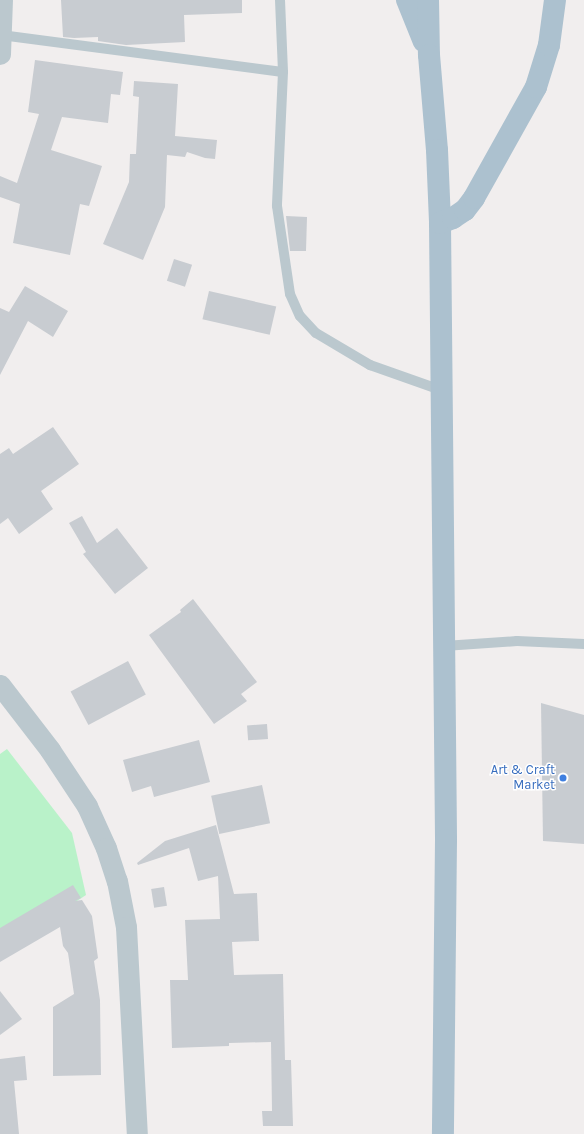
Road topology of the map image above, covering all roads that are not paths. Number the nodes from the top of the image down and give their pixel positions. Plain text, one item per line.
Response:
1 (2, 0) edge
2 (280, 0) edge
3 (407, 0) edge
4 (428, 0) edge
5 (555, 0) edge
6 (0, 44) edge
7 (429, 55) junction
8 (283, 72) junction
9 (440, 223) junction
10 (442, 390) junction
11 (584, 644) edge
12 (444, 646) junction
13 (0, 685) edge
14 (137, 1134) edge
15 (443, 1134) edge

1 - 6 street
2 - 8 lane
3 - 7 main road
4 - 7 main road
5 - 9 main road
6 - 8 lane
7 - 9 main road
8 - 10 lane
9 - 10 main road
10 - 12 main road
11 - 12 lane
12 - 15 main road
13 - 14 street

